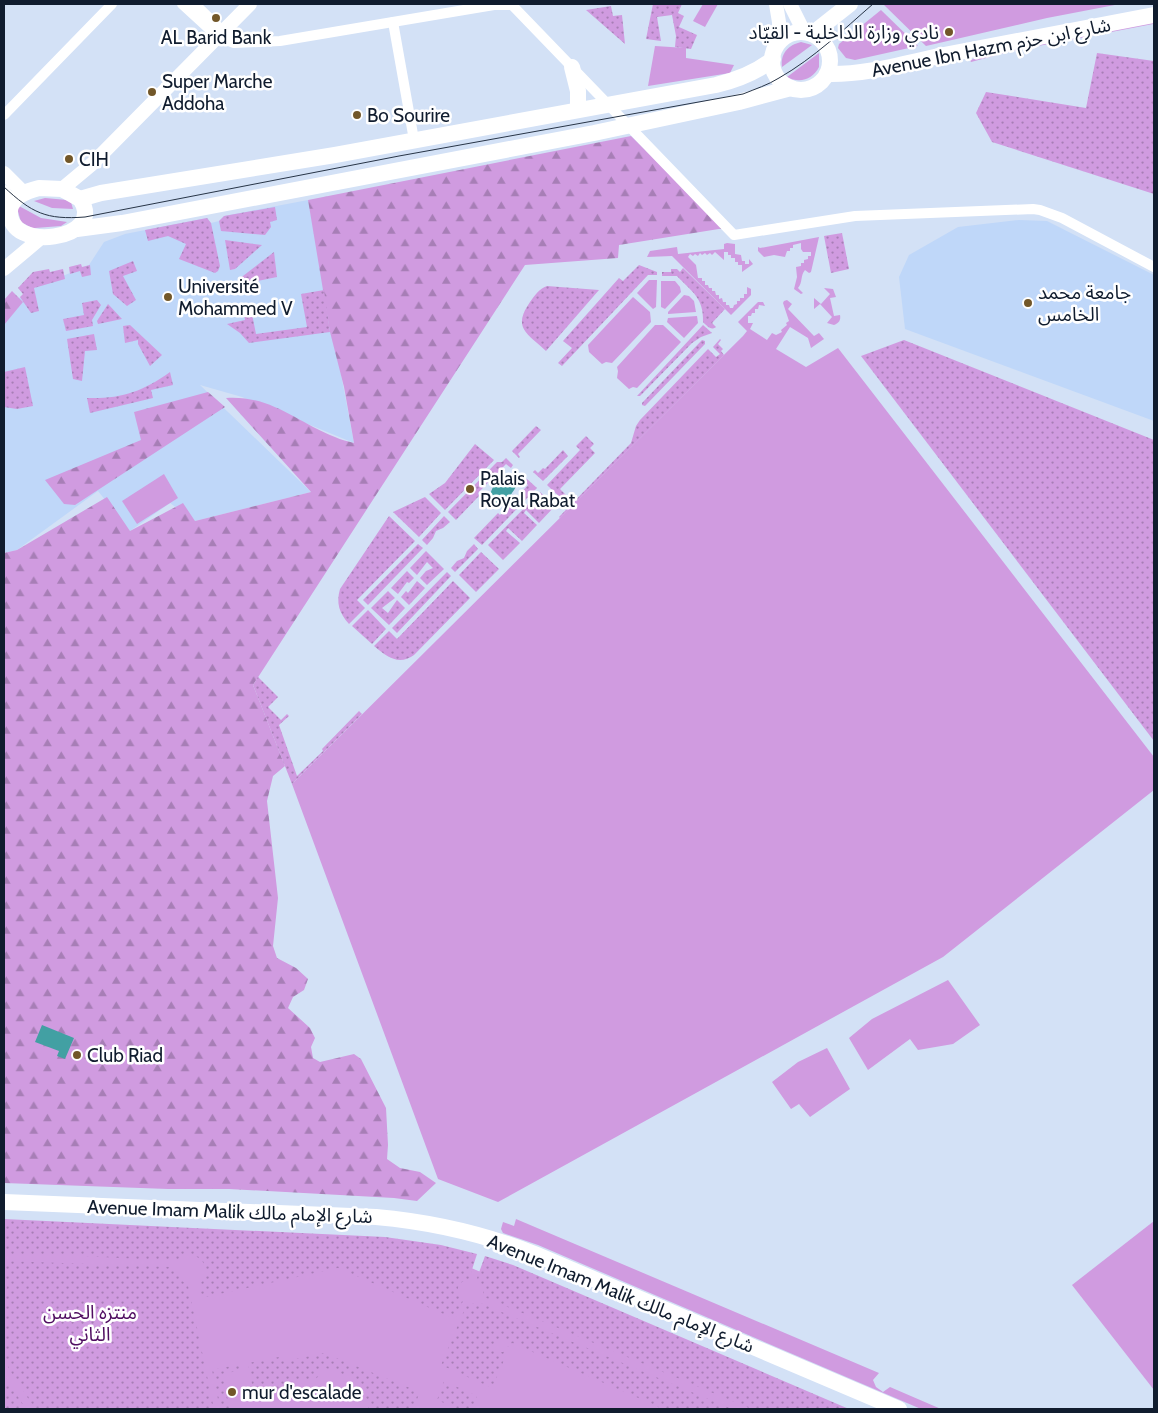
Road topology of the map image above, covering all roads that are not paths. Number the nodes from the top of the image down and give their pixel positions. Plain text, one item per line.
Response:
1 (112, 4) edge
2 (182, 4) edge
3 (195, 4) edge
4 (250, 4) edge
5 (511, 4) edge
6 (776, 4) edge
7 (790, 4) edge
8 (850, 4) edge
9 (1154, 15) edge
10 (393, 22) junction
11 (808, 33) junction
12 (221, 34) junction
13 (779, 43) junction
14 (773, 59) junction
15 (572, 67) junction
16 (827, 74) junction
17 (791, 88) junction
18 (607, 104) junction
19 (578, 110) junction
20 (4, 115) edge
21 (629, 126) junction
22 (414, 140) junction
23 (4, 172) edge
24 (72, 194) junction
25 (11, 205) edge
26 (77, 229) junction
27 (4, 235) edge
28 (31, 235) junction
29 (1154, 267) edge
30 (6, 268) edge
31 (4, 1202) edge
32 (4, 1212) edge
33 (876, 1409) edge
34 (899, 1409) edge

1 - 20 street
2 - 12 street
3 - 12 street
4 - 12 street
5 - 10 street
5 - 15 street
6 - 13 street
7 - 11 street
8 - 11 main road
9 - 16 main road, Avenue Ibn Hazm شارع ابن حزم
10 - 12 street
10 - 22 street
11 - 13 main road
11 - 16 main road
12 - 24 street
13 - 14 main road
14 - 17 main road
14 - 18 main road
15 - 18 street
15 - 19 main road
16 - 17 main road
17 - 21 main road
18 - 19 main road
18 - 21 street
19 - 22 main road
21 - 26 main road
21 - 29 street
22 - 24 main road
23 - 25 street
24 - 25 main road
24 - 26 main road
25 - 28 main road
26 - 28 main road
27 - 28 main road
28 - 30 street
31 - 34 main road, Avenue Imam Malik شارع الإمام مالك
32 - 33 main road, Avenue Imam Malik شارع الإمام مالك

